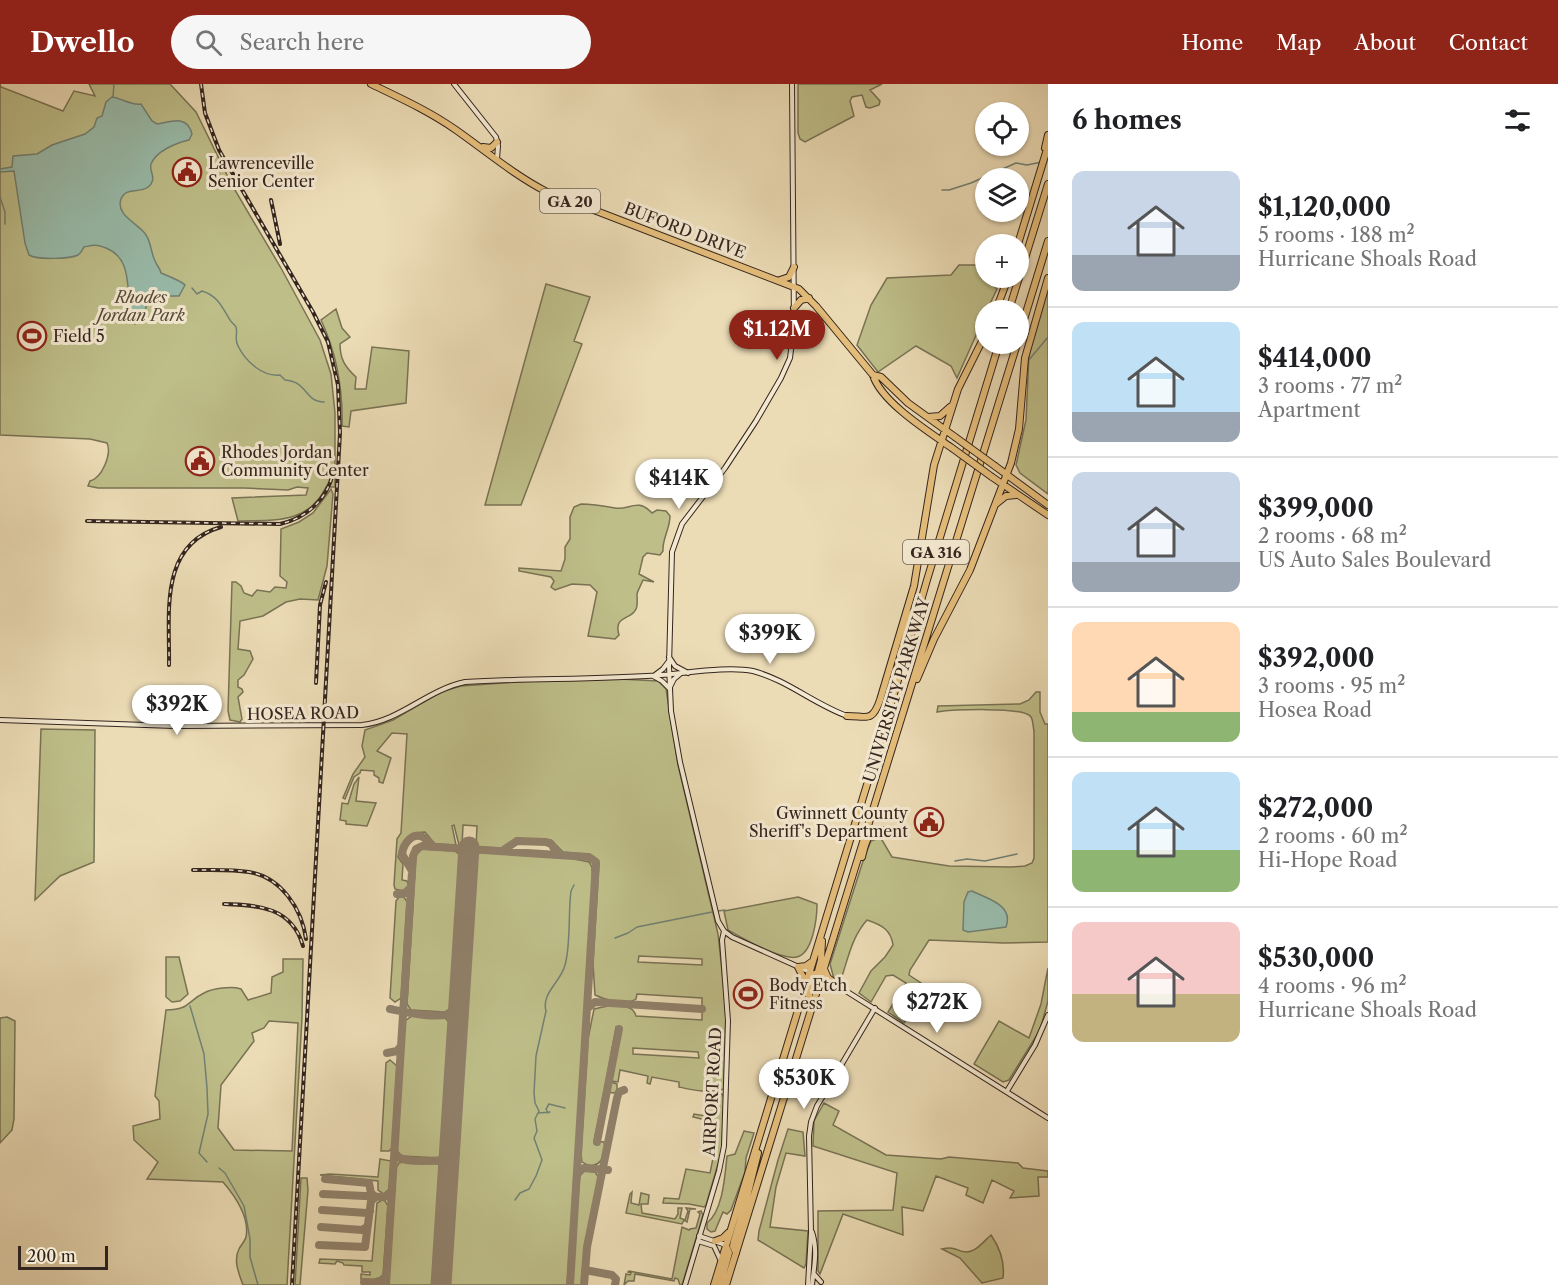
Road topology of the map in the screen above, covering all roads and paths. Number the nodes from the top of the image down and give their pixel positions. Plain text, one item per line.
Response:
1 (370, 84) edge
2 (454, 84) edge
3 (792, 84) edge
4 (1048, 135) edge
5 (497, 142) junction
6 (477, 145) junction
7 (1048, 146) edge
8 (497, 159) junction
9 (1041, 166) junction
10 (1048, 184) edge
11 (1021, 234) edge
12 (1048, 241) edge
13 (794, 267) junction
14 (1048, 278) edge
15 (780, 280) junction
16 (794, 286) junction
17 (808, 298) junction
18 (1012, 300) edge
19 (1029, 303) edge
20 (794, 308) junction
21 (975, 354) edge
22 (996, 354) edge
23 (1014, 354) edge
24 (873, 375) junction
25 (954, 401) junction
26 (928, 417) junction
27 (945, 429) junction
28 (929, 431) junction
29 (942, 441) junction
30 (938, 453) junction
31 (1011, 463) junction
32 (1006, 474) junction
33 (1018, 483) junction
34 (1002, 484) junction
35 (1018, 496) junction
36 (1048, 505) edge
37 (994, 507) junction
38 (1048, 515) edge
39 (914, 586) junction
40 (669, 658) junction
41 (688, 673) junction
42 (680, 674) junction
43 (669, 675) junction
44 (653, 676) junction
45 (670, 689) junction
46 (847, 716) joint
47 (0, 720) edge
48 (898, 727) junction
49 (873, 760) junction
50 (893, 832) dead end
51 (849, 885) junction
52 (724, 931) junction
53 (823, 931) junction
54 (813, 961) junction
55 (824, 966) junction
56 (798, 967) junction
57 (815, 974) junction
58 (806, 984) junction
59 (839, 986) junction
60 (816, 993) junction
61 (875, 1008) junction
62 (1048, 1015) edge
63 (808, 1017) junction
64 (1007, 1091) junction
65 (1048, 1118) edge
66 (760, 1133) junction
67 (701, 1228) junction
68 (730, 1231) junction
69 (811, 1232) junction
70 (698, 1238) junction
71 (711, 1240) junction
72 (726, 1245) junction
73 (736, 1253) junction
74 (720, 1263) junction
75 (814, 1272) junction
76 (821, 1282) dead end
77 (685, 1285) edge
78 (714, 1285) edge
79 (720, 1285) edge
80 (726, 1285) edge
81 (810, 1285) edge

1 - 6 highway, BUFORD DRIVE / GA 20
2 - 5 street
3 - 13 street
4 - 9 highway
5 - 6 highway
5 - 8 street
6 - 8 highway, BUFORD DRIVE / GA 20
7 - 9 highway
8 - 15 highway, BUFORD DRIVE / GA 20
9 - 11 highway
10 - 18 highway
12 - 19 highway
13 - 15 highway
13 - 16 street
14 - 31 highway
15 - 16 highway, BUFORD DRIVE / GA 20
16 - 17 highway, BUFORD DRIVE / GA 20
16 - 20 street
17 - 20 highway
17 - 24 highway, BUFORD DRIVE / GA 20
20 - 40 street
21 - 25 highway
22 - 49 highway, UNIVERSITY PARKWAY / GA 316
23 - 48 highway, UNIVERSITY PARKWAY / GA 316
24 - 26 highway, BUFORD DRIVE / GA 20
24 - 28 highway, BUFORD DRIVE / GA 20
25 - 26 highway
25 - 27 highway
26 - 27 highway, BUFORD DRIVE / GA 20
27 - 29 highway
27 - 32 highway, BUFORD DRIVE / GA 20, bridge
28 - 29 highway, BUFORD DRIVE / GA 20
28 - 30 highway
29 - 30 highway
29 - 34 highway, BUFORD DRIVE / GA 20, bridge
30 - 39 highway
31 - 32 highway
31 - 33 highway
32 - 33 highway, BUFORD DRIVE / GA 20
32 - 34 highway
33 - 36 highway, BUFORD DRIVE / GA 20
34 - 35 highway, BUFORD DRIVE / GA 20
34 - 37 highway
35 - 37 highway
35 - 38 highway, BUFORD DRIVE / GA 20
37 - 48 highway
39 - 46 highway
39 - 49 highway
40 - 41 street
40 - 43 street
40 - 44 street
41 - 42 street, HOSEA ROAD
41 - 46 street, HOSEA ROAD
42 - 43 street, HOSEA ROAD
42 - 45 street
43 - 44 street, HOSEA ROAD
43 - 45 street
44 - 45 street
44 - 47 street, HOSEA ROAD
45 - 52 street
48 - 51 highway, UNIVERSITY PARKWAY / GA 316
49 - 53 highway, UNIVERSITY PARKWAY / GA 316
50 - 51 highway
51 - 55 highway, UNIVERSITY PARKWAY / GA 316
52 - 56 street
52 - 67 street, AIRPORT ROAD
53 - 54 highway, UNIVERSITY PARKWAY / GA 316
53 - 57 highway
54 - 56 highway
54 - 57 highway, UNIVERSITY PARKWAY / GA 316
55 - 57 highway, UNIVERSITY PARKWAY / GA 316
55 - 59 highway
56 - 57 street
56 - 58 highway
57 - 58 highway, UNIVERSITY PARKWAY / GA 316
57 - 59 street
57 - 60 highway, UNIVERSITY PARKWAY / GA 316
57 - 63 highway
58 - 66 highway, UNIVERSITY PARKWAY / GA 316
59 - 60 highway
59 - 61 street
60 - 63 highway, UNIVERSITY PARKWAY / GA 316
61 - 64 street
61 - 69 street
62 - 64 street
63 - 73 highway, UNIVERSITY PARKWAY / GA 316
64 - 65 street
66 - 68 highway, UNIVERSITY PARKWAY / GA 316
66 - 73 highway
67 - 70 street, AIRPORT ROAD
67 - 71 street
68 - 71 highway
68 - 72 highway, UNIVERSITY PARKWAY / GA 316
69 - 75 street
69 - 81 street
70 - 71 street
70 - 74 street
70 - 77 street, AIRPORT ROAD
71 - 72 street
72 - 74 highway, UNIVERSITY PARKWAY / GA 316
72 - 79 highway
73 - 80 highway, UNIVERSITY PARKWAY / GA 316
74 - 78 highway, UNIVERSITY PARKWAY / GA 316
75 - 76 street
75 - 81 street

